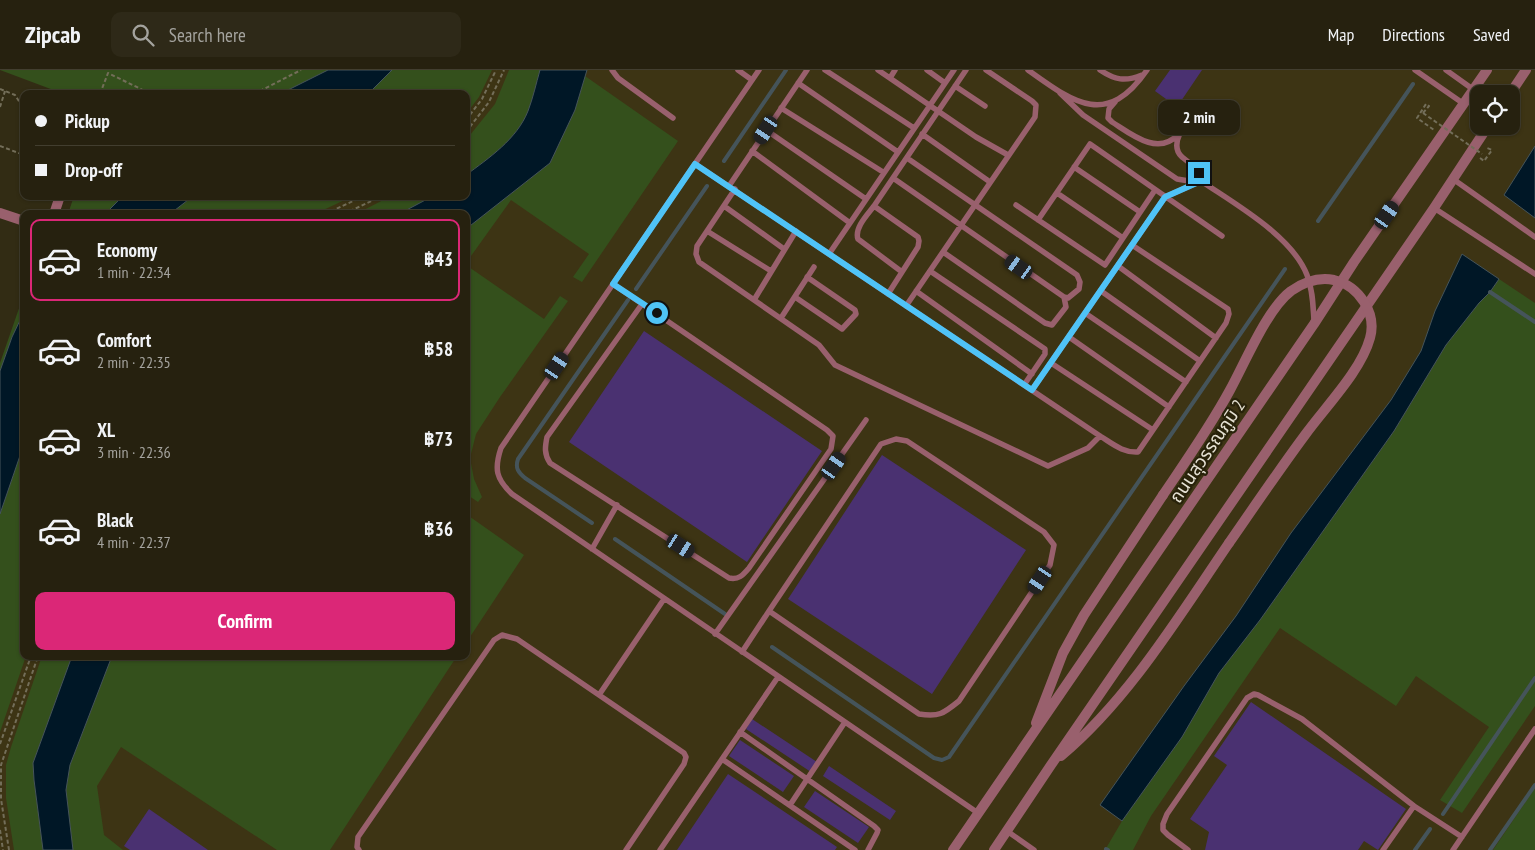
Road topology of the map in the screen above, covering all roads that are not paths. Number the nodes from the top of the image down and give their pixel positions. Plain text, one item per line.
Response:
1 (612, 70) edge
2 (738, 70) edge
3 (759, 70) edge
4 (807, 70) edge
5 (825, 70) edge
6 (878, 70) edge
7 (895, 70) edge
8 (927, 70) edge
9 (954, 70) edge
10 (966, 70) edge
11 (988, 70) edge
12 (1028, 70) edge
13 (1100, 70) edge
14 (1415, 70) edge
15 (1446, 70) edge
16 (1487, 70) edge
17 (1526, 70) edge
18 (1146, 72) edge
19 (890, 78) junction
20 (752, 80) junction
21 (798, 83) junction
22 (945, 83) junction
23 (1477, 85) edge
24 (1516, 85) edge
25 (955, 86) junction
26 (1470, 87) edge
27 (1060, 93) junction
28 (1470, 96) edge
29 (1116, 101) junction
30 (1464, 104) junction
31 (930, 105) junction
32 (985, 106) dead end
33 (1200, 106) dead end
34 (781, 108) junction
35 (938, 111) junction
36 (673, 118) dead end
37 (914, 128) junction
38 (766, 130) junction
39 (922, 134) junction
40 (1180, 134) junction
41 (1482, 135) edge
42 (752, 151) junction
43 (898, 152) junction
44 (1008, 155) junction
45 (907, 158) junction
46 (695, 164) junction
47 (1074, 168) junction
48 (883, 172) junction
49 (892, 178) junction
50 (1453, 179) junction
51 (1201, 181) junction
52 (990, 182) junction
53 (732, 187) junction
54 (1155, 190) junction
55 (1057, 192) junction
56 (1165, 197) junction
57 (866, 199) junction
58 (974, 205) junction
59 (1016, 205) dead end
60 (724, 206) junction
61 (874, 206) junction
62 (1434, 208) junction
63 (1140, 212) junction
64 (0, 213) edge
65 (20, 220) edge
66 (1038, 220) junction
67 (850, 223) junction
68 (960, 226) junction
69 (707, 231) junction
70 (796, 231) junction
71 (1222, 236) dead end
72 (1535, 237) edge
73 (1123, 238) junction
74 (1132, 245) junction
75 (784, 249) junction
76 (943, 252) junction
77 (829, 254) junction
78 (814, 266) dead end
79 (1118, 266) junction
80 (771, 271) junction
81 (930, 271) junction
82 (902, 272) junction
83 (1535, 274) edge
84 (807, 277) junction
85 (613, 284) junction
86 (916, 291) junction
87 (1101, 291) junction
88 (888, 294) junction
89 (794, 297) junction
90 (1064, 297) junction
91 (754, 300) junction
92 (642, 304) junction
93 (906, 306) junction
94 (1085, 313) junction
95 (781, 318) junction
96 (1314, 324) junction
97 (1069, 337) junction
98 (1216, 338) junction
99 (1200, 360) junction
100 (1051, 363) junction
101 (1032, 374) junction
102 (1186, 382) junction
103 (1024, 385) junction
104 (1032, 390) junction
105 (1169, 407) junction
106 (866, 420) dead end
107 (1153, 430) junction
108 (1100, 436) junction
109 (618, 505) junction
110 (592, 549) junction
111 (664, 599) junction
112 (769, 611) junction
113 (715, 634) junction
114 (742, 652) junction
115 (778, 677) junction
116 (599, 695) junction
117 (845, 722) junction
118 (1535, 729) edge
119 (740, 732) junction
120 (1030, 738) junction
121 (722, 759) junction
122 (1050, 765) junction
123 (808, 779) junction
124 (790, 805) junction
125 (1414, 806) junction
126 (978, 813) junction
127 (1008, 831) junction
128 (1462, 837) junction
129 (359, 850) edge
130 (626, 850) edge
131 (660, 850) edge
132 (856, 850) edge
133 (868, 850) edge
134 (953, 850) edge
135 (994, 850) edge
136 (1034, 850) edge
137 (1188, 850) edge
138 (1384, 850) edge
139 (1453, 850) edge

1 - 36 lane
2 - 20 lane
3 - 20 lane
4 - 21 lane
5 - 37 lane
6 - 19 lane
7 - 19 lane
8 - 22 lane
9 - 22 lane
10 - 25 lane
11 - 44 lane
12 - 27 lane
13 - 18 lane
14 - 30 lane
15 - 26 lane
16 - 23 street, ถนนสุวรรณภูมิ 2
17 - 24 street
18 - 29 lane
19 - 31 lane
20 - 46 lane
21 - 34 lane
21 - 43 lane
22 - 31 lane
25 - 32 lane
25 - 35 lane
27 - 29 lane
27 - 51 lane
28 - 30 street, ถนนสุวรรณภูมิ 2
29 - 40 lane
30 - 96 street, ถนนสุวรรณภูมิ 2
31 - 35 lane
31 - 37 lane
33 - 40 lane
34 - 38 lane
34 - 48 lane
35 - 39 lane
35 - 44 lane
37 - 43 lane
38 - 42 lane
38 - 57 lane
39 - 45 lane
39 - 52 lane
40 - 51 lane
41 - 50 street
42 - 53 lane
42 - 67 lane
43 - 48 lane
44 - 52 lane
45 - 49 lane
45 - 58 lane
46 - 53 lane
46 - 85 lane
47 - 54 lane
47 - 55 lane
47 - 63 lane
48 - 57 lane
49 - 61 lane
49 - 68 lane
50 - 62 street
50 - 72 lane
51 - 56 lane
51 - 96 lane
52 - 58 lane
53 - 60 lane
53 - 70 lane
54 - 56 lane
54 - 63 lane
55 - 66 lane
55 - 73 lane
56 - 71 lane
56 - 74 lane
57 - 67 lane
58 - 68 lane
58 - 90 lane
59 - 66 lane
60 - 69 lane
60 - 75 lane
61 - 82 lane
61 - 82 lane
62 - 83 lane
62 - 122 street
63 - 73 lane
64 - 65 street
66 - 73 lane
67 - 77 lane
68 - 76 lane
68 - 90 lane
69 - 80 lane
69 - 91 lane
70 - 75 lane
70 - 77 lane
74 - 79 lane
74 - 98 lane
75 - 80 lane
76 - 81 lane
76 - 90 lane
77 - 88 lane
78 - 84 lane
79 - 87 lane
79 - 98 lane
80 - 91 lane
81 - 86 lane
81 - 101 lane
82 - 88 lane
84 - 89 lane
84 - 89 lane
85 - 92 lane
85 - 110 lane
86 - 93 lane
86 - 101 lane
87 - 94 lane
87 - 99 lane
88 - 93 lane
89 - 95 lane
91 - 95 lane
92 - 109 lane
92 - 109 lane
93 - 103 lane
94 - 97 lane
94 - 102 lane
95 - 108 lane
96 - 120 street, ถนนสุวรรณภูมิ 2
97 - 100 lane
97 - 105 lane
98 - 99 lane
99 - 102 lane
100 - 104 lane
100 - 107 lane
101 - 103 lane
102 - 105 lane
103 - 104 lane
104 - 108 lane
105 - 107 lane
106 - 113 lane
107 - 108 lane
109 - 110 lane
110 - 111 lane
111 - 113 lane
111 - 116 lane
112 - 112 lane
112 - 114 lane
113 - 114 lane
114 - 115 lane
115 - 117 lane
115 - 119 lane
116 - 129 lane
116 - 130 lane
117 - 123 lane
117 - 126 lane
118 - 128 lane
119 - 121 lane
119 - 123 lane
120 - 122 street, bridge
120 - 126 street, ถนนสุวรรณภูมิ 2
121 - 124 lane
121 - 131 lane
122 - 127 street
123 - 124 lane
123 - 133 lane
124 - 132 lane
125 - 128 lane
125 - 137 lane
125 - 138 lane
126 - 134 street, ถนนสุวรรณภูมิ 2
127 - 135 street
127 - 136 lane
128 - 139 lane

